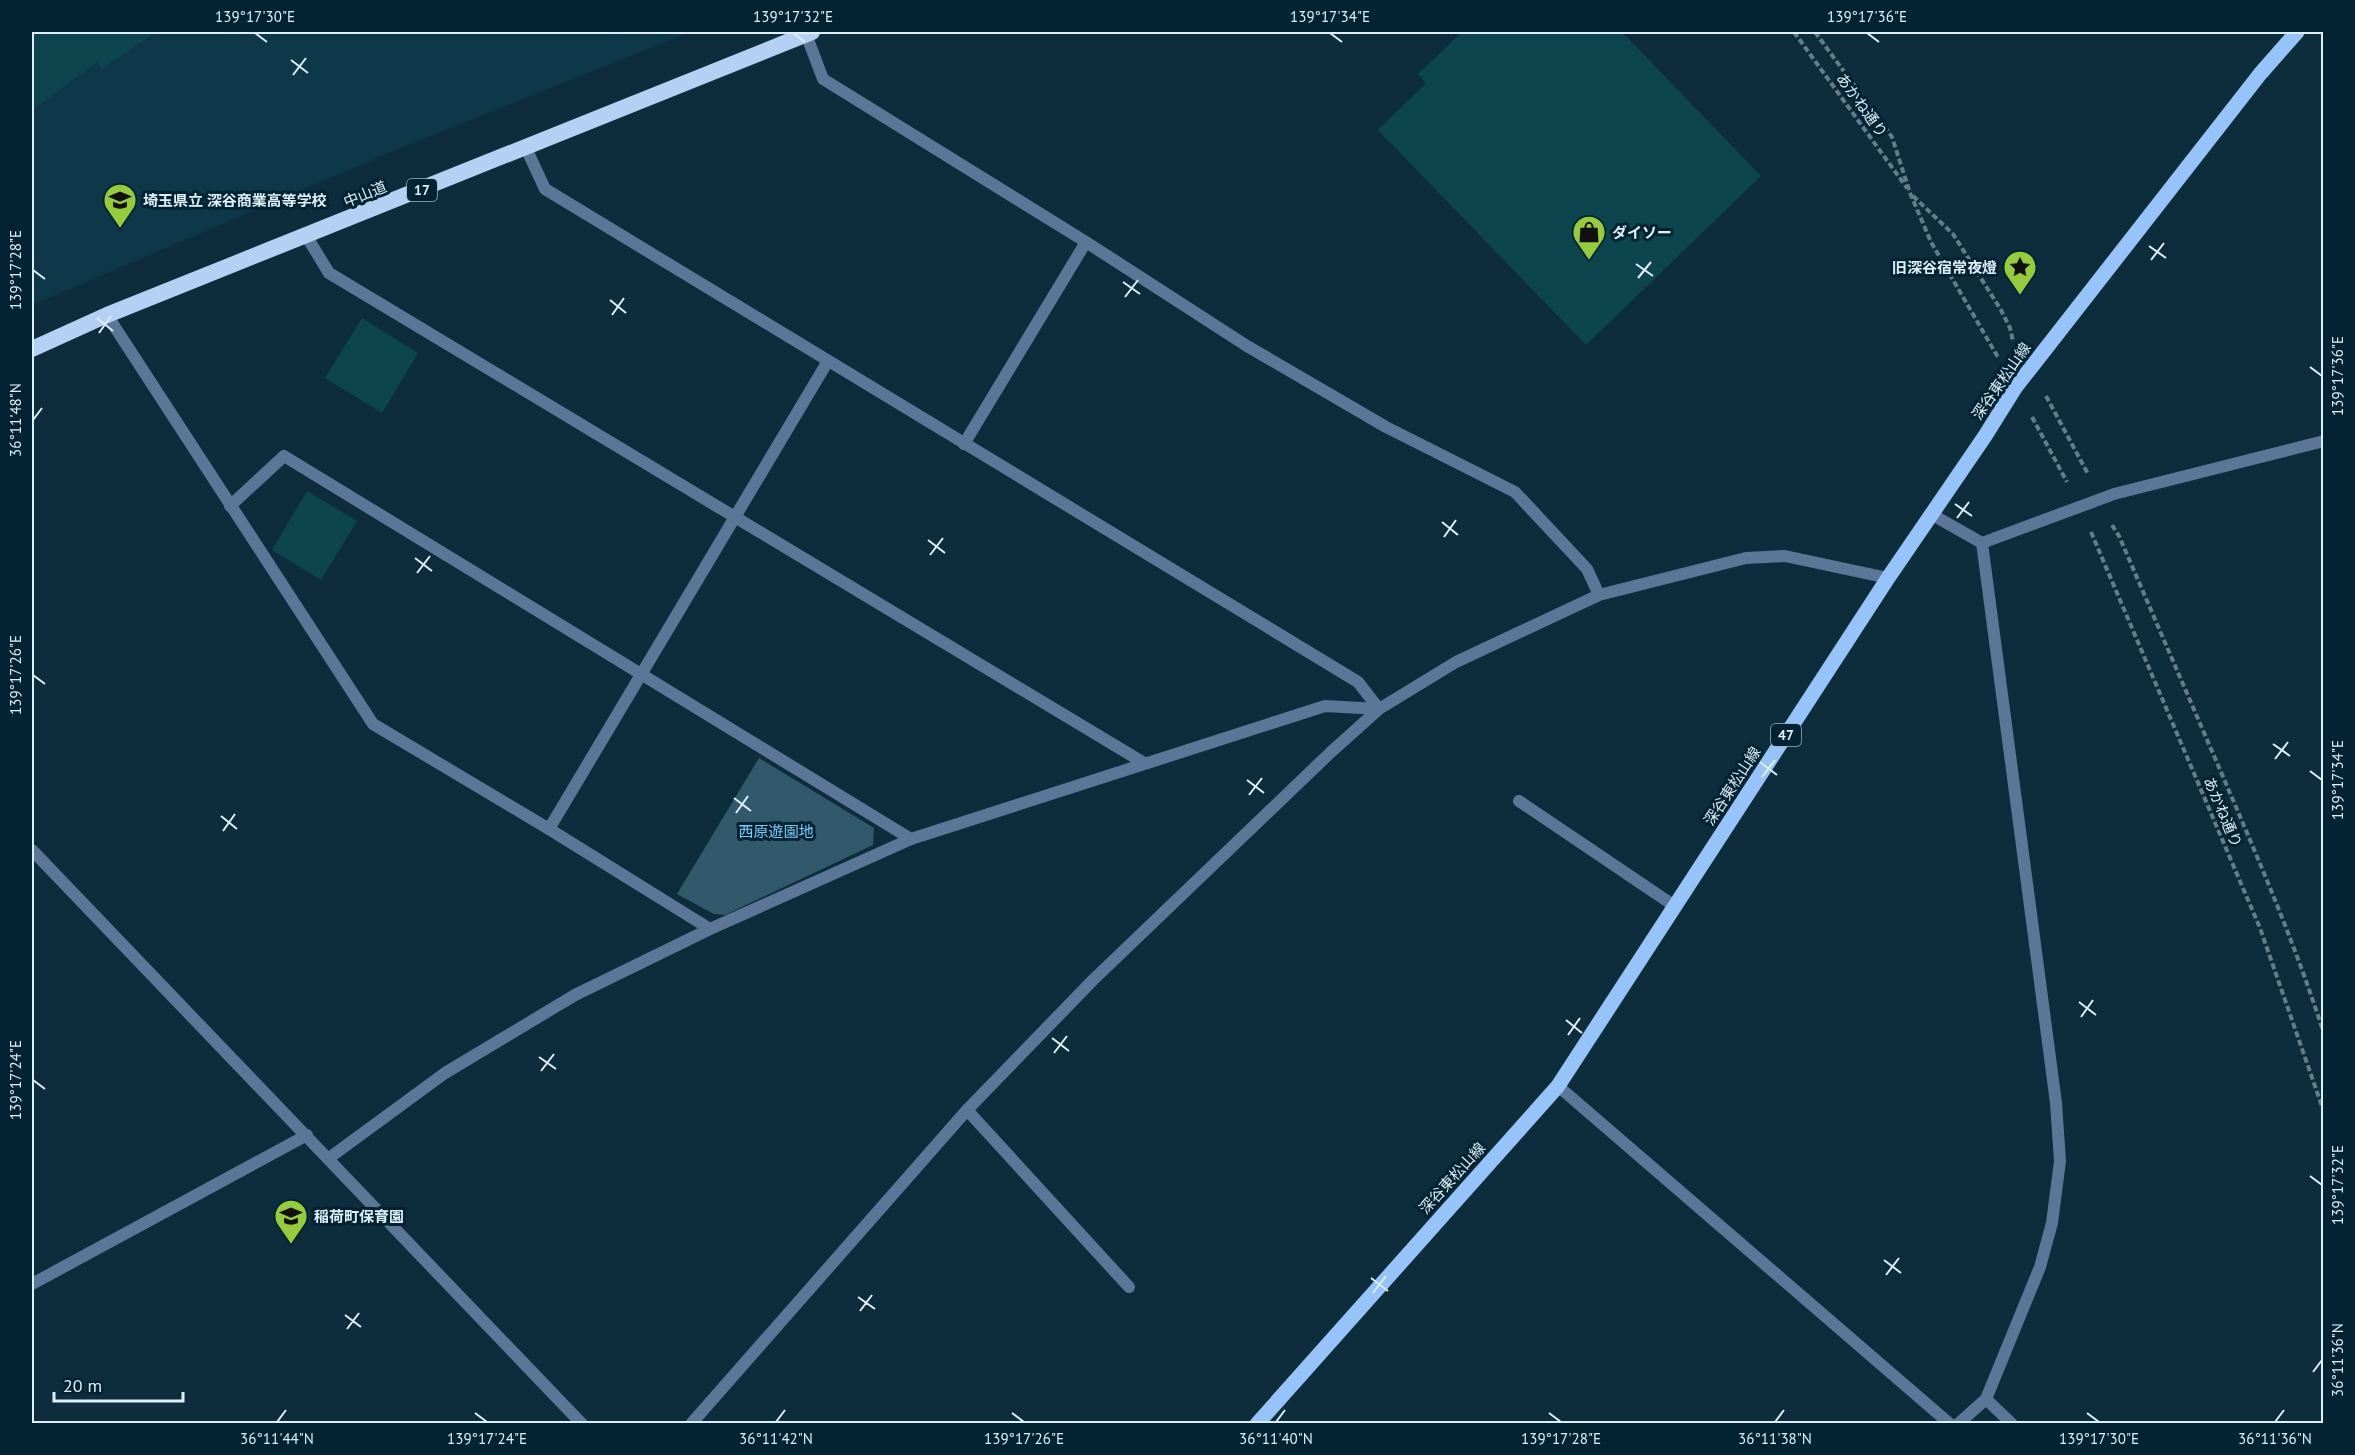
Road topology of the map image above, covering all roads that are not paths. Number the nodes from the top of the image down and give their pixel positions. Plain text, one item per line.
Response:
1 (2297, 32) edge
2 (809, 33) edge
3 (526, 148) junction
4 (307, 237) junction
5 (1086, 242) junction
6 (107, 315) junction
7 (32, 349) edge
8 (828, 361) junction
9 (2324, 441) edge
10 (964, 444) junction
11 (230, 506) junction
12 (1931, 514) junction
13 (735, 517) junction
14 (1982, 543) junction
15 (1887, 578) junction
16 (1599, 595) junction
17 (642, 673) junction
18 (1379, 709) junction
19 (1144, 763) junction
20 (1519, 801) dead end
21 (549, 829) junction
22 (911, 839) junction
23 (32, 850) edge
24 (1676, 907) junction
25 (710, 929) junction
26 (1558, 1086) junction
27 (967, 1110) junction
28 (307, 1135) junction
29 (329, 1158) junction
30 (32, 1284) edge
31 (1129, 1287) dead end
32 (1986, 1399) junction
33 (582, 1424) edge
34 (691, 1424) edge
35 (1257, 1424) edge
36 (1950, 1424) edge
37 (1958, 1424) edge
38 (2012, 1424) edge

1 - 12 main road, 深谷東松山線 / 47
2 - 3 highway, 中山道 / 17
2 - 5 street
3 - 4 highway, 中山道 / 17
3 - 8 street
4 - 6 highway, 中山道 / 17
4 - 13 street
5 - 10 street
5 - 16 street
6 - 7 highway, 中山道 / 17
6 - 11 street
8 - 10 street
8 - 13 street
9 - 14 street
10 - 18 street
11 - 17 street
11 - 21 street
12 - 14 street
12 - 15 main road, 深谷東松山線 / 47
13 - 17 street
13 - 19 street
14 - 32 street
15 - 16 street
15 - 24 main road, 深谷東松山線 / 47
16 - 18 street
17 - 21 street
17 - 22 street
18 - 19 street
18 - 27 street
19 - 22 street
20 - 24 street
21 - 25 street
22 - 25 street
23 - 28 street
24 - 26 main road, 深谷東松山線 / 47
25 - 29 street
26 - 35 main road, 深谷東松山線 / 47
26 - 36 street
27 - 31 street
27 - 34 street
28 - 29 street
28 - 30 street
29 - 33 street
32 - 37 street
32 - 38 street

